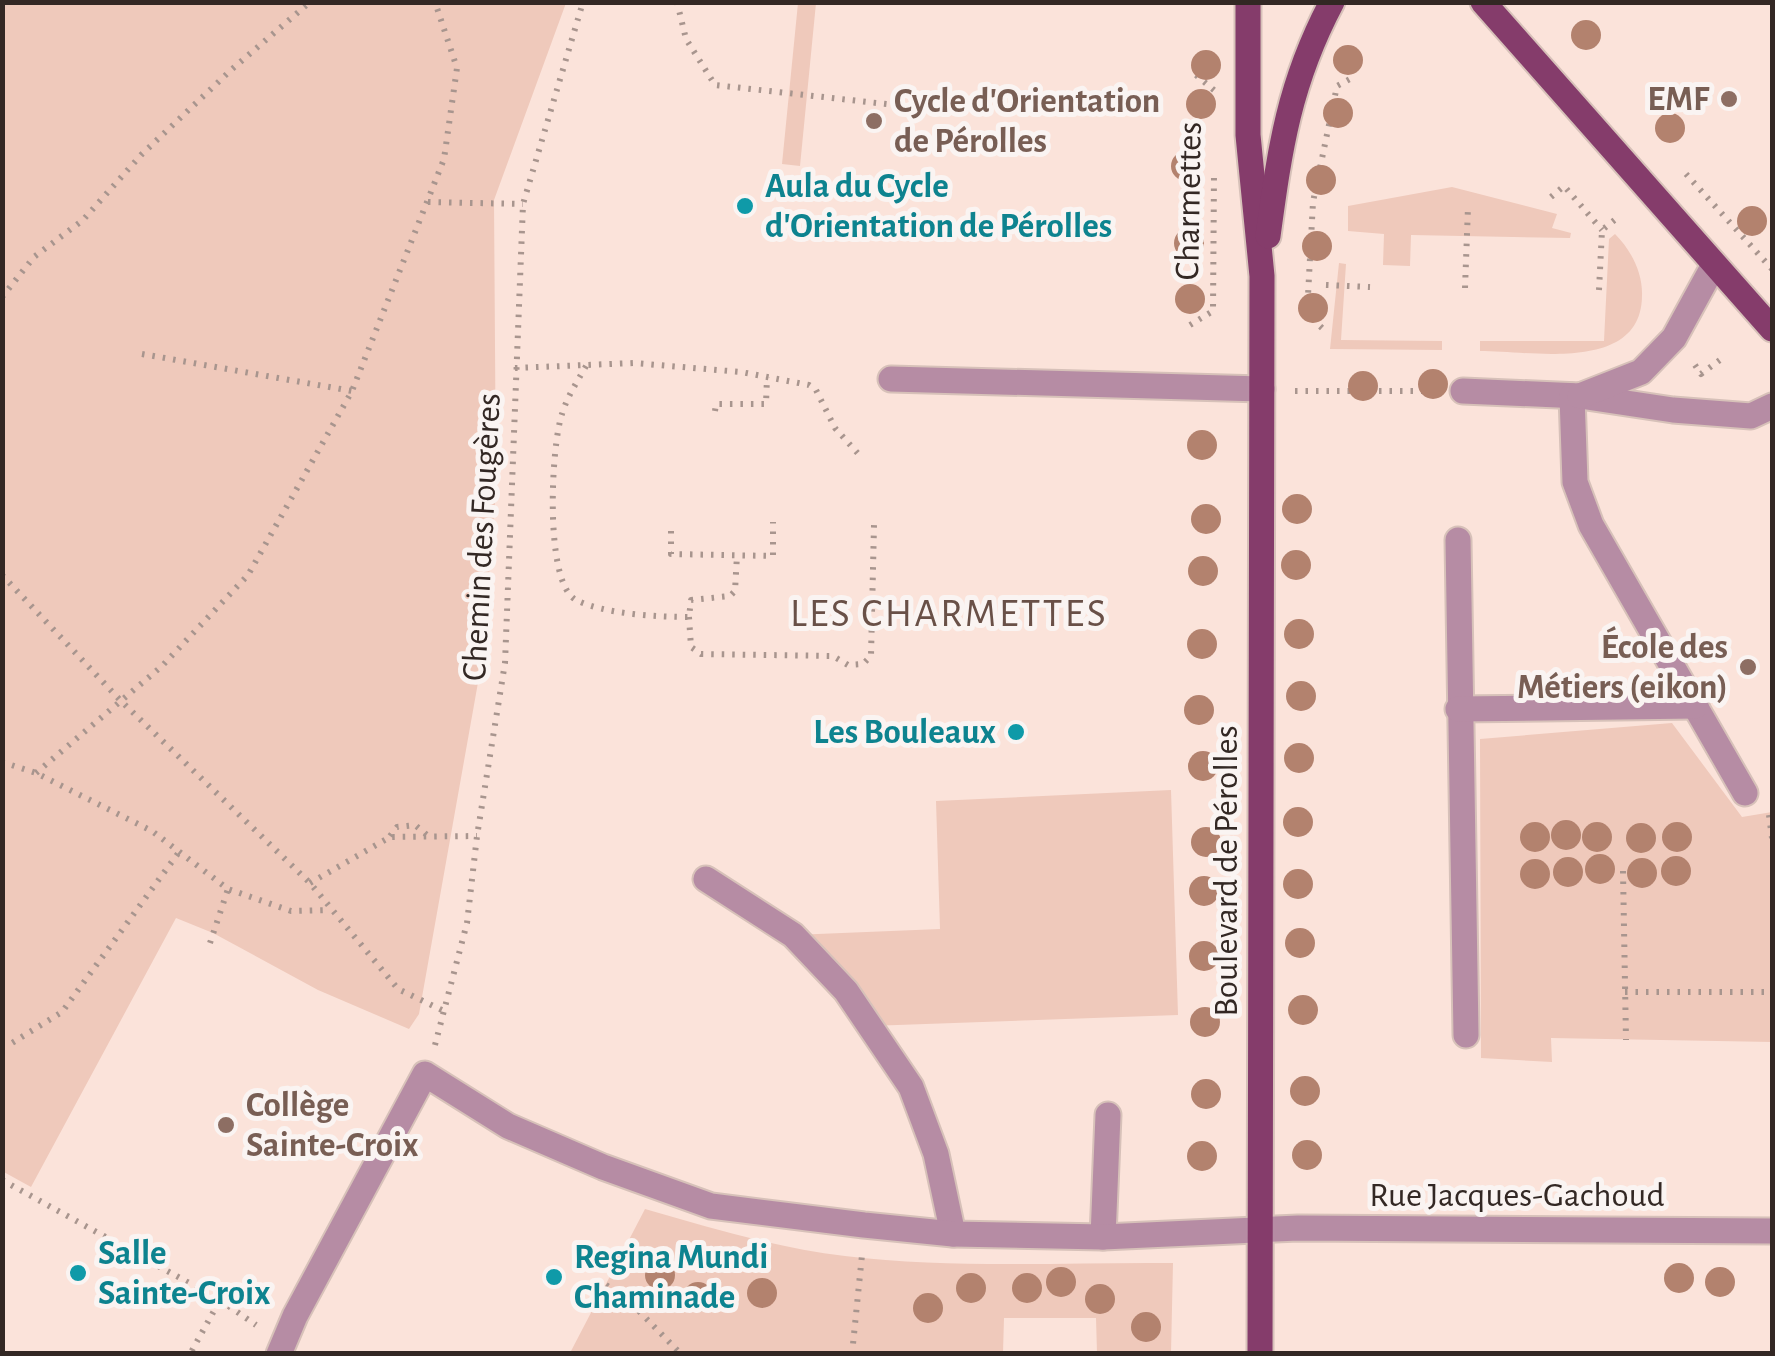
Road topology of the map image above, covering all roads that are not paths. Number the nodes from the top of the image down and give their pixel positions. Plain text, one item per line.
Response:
1 (1248, 2) edge
2 (1332, 2) edge
3 (1483, 2) edge
4 (1714, 264) junction
5 (1262, 276) junction
6 (1772, 329) edge
7 (891, 379) dead end
8 (1262, 390) junction
9 (1464, 391) road end
10 (1576, 396) junction
11 (1772, 406) edge
12 (1458, 540) dead end
13 (1696, 706) junction
14 (1458, 709) junction
15 (1745, 793) dead end
16 (706, 879) dead end
17 (1466, 1035) dead end
18 (1108, 1115) dead end
19 (1260, 1231) junction
20 (1772, 1231) edge
21 (954, 1234) junction
22 (1103, 1237) junction
23 (279, 1354) edge
24 (1260, 1354) edge

1 - 5 main road, Boulevard de Pérolles
2 - 5 main road, Boulevard de Pérolles
3 - 4 main road
4 - 6 main road
4 - 10 street
5 - 8 main road, Boulevard de Pérolles
7 - 8 street
8 - 19 main road, Boulevard de Pérolles
9 - 10 street
10 - 11 street
10 - 13 street
12 - 14 street
13 - 14 street
13 - 15 street
14 - 17 street
16 - 21 street
18 - 22 street
19 - 20 street, Rue Jacques-Gachoud
19 - 22 street, Rue Jacques-Gachoud
19 - 24 main road, Boulevard de Pérolles
21 - 22 street, Rue Jacques-Gachoud
21 - 23 street, Rue Jacques-Gachoud

